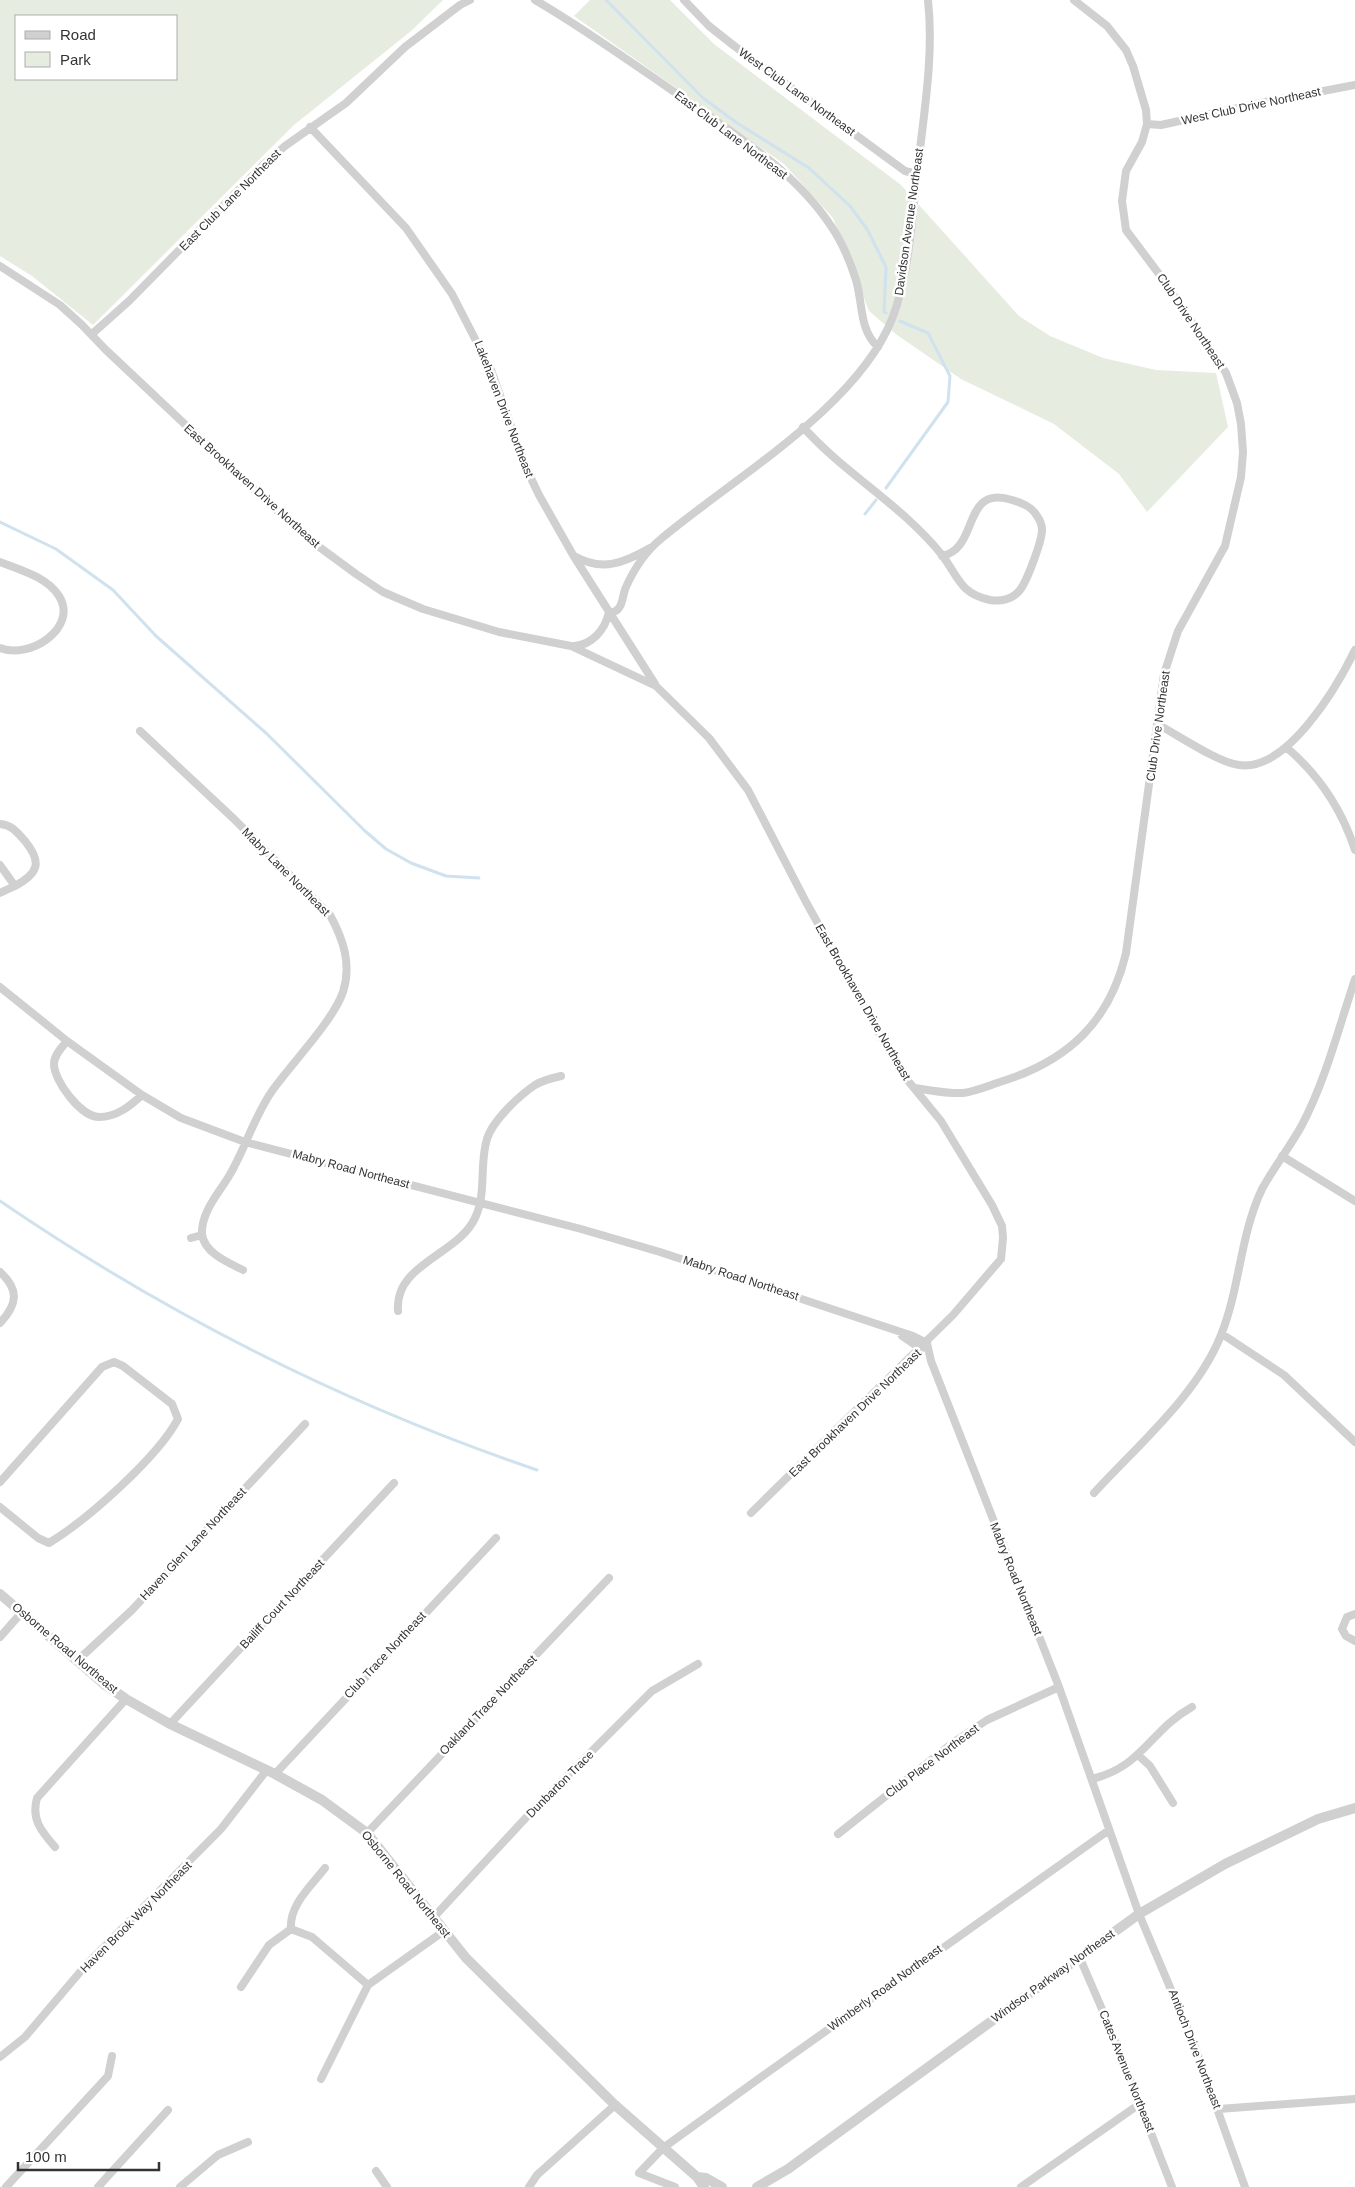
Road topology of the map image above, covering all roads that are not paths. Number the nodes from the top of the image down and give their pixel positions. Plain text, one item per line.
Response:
1 (470, 0) edge
2 (535, 0) edge
3 (684, 0) edge
4 (1074, 0) edge
5 (929, 1) edge
6 (1355, 85) edge
7 (1147, 124) junction
8 (310, 127) junction
9 (917, 174) junction
10 (0, 266) edge
11 (92, 334) junction
12 (878, 346) junction
13 (803, 427) junction
14 (652, 547) junction
15 (573, 555) junction
16 (942, 556) junction
17 (0, 562) edge
18 (620, 607) junction
19 (609, 612) junction
20 (620, 628) junction
21 (571, 646) junction
22 (1, 650) edge
23 (1355, 650) edge
24 (656, 686) junction
25 (1158, 724) junction
26 (140, 731) dead end
27 (1286, 747) junction
28 (0, 824) edge
29 (1355, 850) edge
30 (0, 865) edge
31 (15, 886) junction
32 (0, 892) edge
33 (1355, 979) edge
34 (0, 987) edge
35 (67, 1041) junction
36 (560, 1076) dead end
37 (914, 1088) junction
38 (142, 1095) junction
39 (245, 1142) junction
40 (1282, 1156) junction
41 (1355, 1201) edge
42 (480, 1203) junction
43 (202, 1235) junction
44 (191, 1238) dead end
45 (244, 1270) dead end
46 (0, 1272) edge
47 (398, 1311) dead end
48 (0, 1323) edge
49 (886, 1327) junction
50 (1222, 1334) junction
51 (927, 1343) junction
52 (921, 1349) junction
53 (305, 1424) dead end
54 (1355, 1442) edge
55 (0, 1482) edge
56 (394, 1483) dead end
57 (1094, 1493) dead end
58 (0, 1507) edge
59 (752, 1513) dead end
60 (496, 1538) dead end
61 (609, 1578) dead end
62 (0, 1594) edge
63 (22, 1612) junction
64 (1355, 1614) edge
65 (0, 1637) edge
66 (1355, 1641) edge
67 (78, 1660) junction
68 (698, 1664) dead end
69 (1060, 1686) junction
70 (126, 1699) junction
71 (1192, 1707) dead end
72 (170, 1724) junction
73 (1138, 1755) junction
74 (270, 1773) junction
75 (1092, 1778) junction
76 (1173, 1802) dead end
77 (1355, 1808) edge
78 (1109, 1830) junction
79 (367, 1833) junction
80 (838, 1834) dead end
81 (54, 1847) dead end
82 (325, 1868) dead end
83 (1139, 1914) junction
84 (433, 1918) junction
85 (291, 1929) junction
86 (444, 1931) junction
87 (1079, 1956) junction
88 (368, 1984) junction
89 (241, 1986) dead end
90 (112, 2056) dead end
91 (0, 2057) edge
92 (320, 2079) dead end
93 (1355, 2099) edge
94 (1141, 2103) junction
95 (615, 2105) junction
96 (1219, 2109) junction
97 (168, 2110) dead end
98 (248, 2142) dead end
99 (663, 2148) junction
100 (376, 2171) dead end
101 (697, 2178) junction
102 (770, 2183) edge
103 (6, 2187) edge
104 (98, 2187) edge
105 (180, 2187) edge
106 (387, 2187) edge
107 (529, 2187) edge
108 (675, 2187) edge
109 (704, 2187) edge
110 (722, 2187) edge
111 (758, 2187) edge
112 (1021, 2187) edge
113 (1172, 2187) edge
114 (1245, 2187) edge

1 - 8 street, East Club Lane Northeast
2 - 12 street, East Club Lane Northeast
3 - 9 street, West Club Lane Northeast
4 - 7 street, Club Drive Northeast
5 - 9 street, Davidson Avenue Northeast
6 - 7 street, West Club Drive Northeast
7 - 25 street, Club Drive Northeast
8 - 11 street, East Club Lane Northeast
8 - 15 street, Lakehaven Drive Northeast
9 - 12 street, Davidson Avenue Northeast
10 - 11 street, East Brookhaven Drive Northeast
11 - 21 street, East Brookhaven Drive Northeast
12 - 13 street, Davidson Avenue Northeast
13 - 14 street, Davidson Avenue Northeast
13 - 16 street
14 - 15 street, Davidson Avenue Northeast
14 - 18 street, Davidson Avenue Northeast
15 - 19 street, Lakehaven Drive Northeast
16 - 16 street
17 - 22 street
18 - 19 street
18 - 20 street, Davidson Avenue Northeast
19 - 20 street, Lakehaven Drive Northeast
19 - 21 street
20 - 24 street, Lakehaven Drive Northeast
21 - 24 street, East Brookhaven Drive Northeast
23 - 27 street
24 - 37 street, East Brookhaven Drive Northeast
25 - 27 street
25 - 37 street, Club Drive Northeast
26 - 39 street, Mabry Lane Northeast
27 - 29 street
28 - 31 street
30 - 31 street
31 - 32 street
33 - 40 street
34 - 35 street, Mabry Road Northeast
35 - 38 street, Mabry Road Northeast
35 - 38 street
36 - 42 street
37 - 51 street, East Brookhaven Drive Northeast
38 - 39 street, Mabry Road Northeast
39 - 42 street, Mabry Road Northeast
39 - 43 street, Mabry Lane Northeast
40 - 41 street
40 - 50 street
42 - 47 street
42 - 49 street, Mabry Road Northeast
43 - 44 street
43 - 45 street
46 - 48 street
49 - 51 street, Mabry Road Northeast
49 - 52 street
50 - 54 street
50 - 57 street
51 - 52 street, East Brookhaven Drive Northeast
51 - 69 street, Mabry Road Northeast
52 - 59 street, East Brookhaven Drive Northeast
53 - 67 street, Haven Glen Lane Northeast
55 - 58 street
56 - 72 street, Bailiff Court Northeast
60 - 74 street, Club Trace Northeast
61 - 79 street, Oakland Trace Northeast
62 - 63 street, Osborne Road Northeast
63 - 65 street
63 - 67 street, Osborne Road Northeast
64 - 66 street
67 - 70 street, Osborne Road Northeast
68 - 84 street, Dunbarton Trace
69 - 75 street, Mabry Road Northeast
69 - 80 street, Club Place Northeast
70 - 72 street, Osborne Road Northeast
70 - 81 street
71 - 73 street
72 - 74 street, Osborne Road Northeast
73 - 75 street
73 - 76 street
74 - 79 street, Osborne Road Northeast
74 - 91 street, Haven Brook Way Northeast
75 - 78 street, Mabry Road Northeast
77 - 83 street, Windsor Parkway Northeast
78 - 83 street, Mabry Road Northeast
78 - 99 street, Wimberly Road Northeast
79 - 84 street, Osborne Road Northeast
82 - 85 street
83 - 87 street, Windsor Parkway Northeast
83 - 96 street, Antioch Drive Northeast
84 - 86 street, Osborne Road Northeast
85 - 88 street
85 - 89 street
86 - 88 street
86 - 95 street, Osborne Road Northeast
87 - 94 street, Cates Avenue Northeast
87 - 102 street, Windsor Parkway Northeast
88 - 92 street
90 - 103 street
93 - 96 street
94 - 112 street
94 - 113 street, Cates Avenue Northeast
95 - 99 street, Osborne Road Northeast
95 - 107 street
96 - 114 street, Antioch Drive Northeast
97 - 104 street
98 - 105 street
99 - 101 street, Osborne Road Northeast
99 - 108 street, Wimberly Road Northeast
100 - 106 street
101 - 109 street, Osborne Road Northeast
101 - 110 street, Osborne Road Northeast
102 - 111 street, Windsor Parkway Northeast

